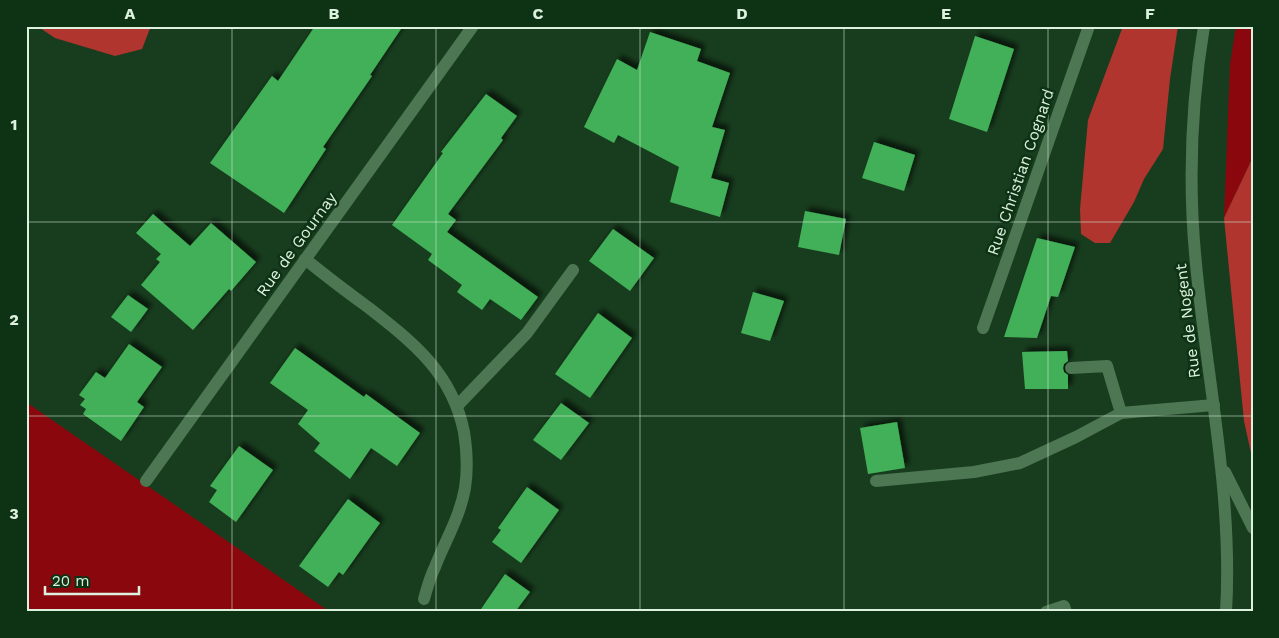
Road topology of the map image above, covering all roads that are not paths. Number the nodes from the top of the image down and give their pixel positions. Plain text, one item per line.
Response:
1 (473, 26) edge
2 (1089, 26) edge
3 (1204, 26) edge
4 (305, 259) junction
5 (573, 270) dead end
6 (983, 328) dead end
7 (1071, 368) dead end
8 (457, 406) junction
9 (1214, 406) junction
10 (1121, 413) junction
11 (1222, 465) junction
12 (146, 480) dead end
13 (876, 481) dead end
14 (1253, 528) edge
15 (424, 599) dead end
16 (1065, 609) edge
17 (1046, 612) edge
18 (1226, 612) edge

1 - 4 street, Rue de Gournay
2 - 6 street, Rue Christian Cognard
3 - 9 street, Rue de Nogent
4 - 8 street
4 - 12 street, Rue de Gournay
5 - 8 street
7 - 10 street
8 - 15 street
9 - 10 street
9 - 11 street, Rue de Nogent
10 - 13 street
11 - 14 street
11 - 18 street, Rue de Nogent
16 - 17 street

